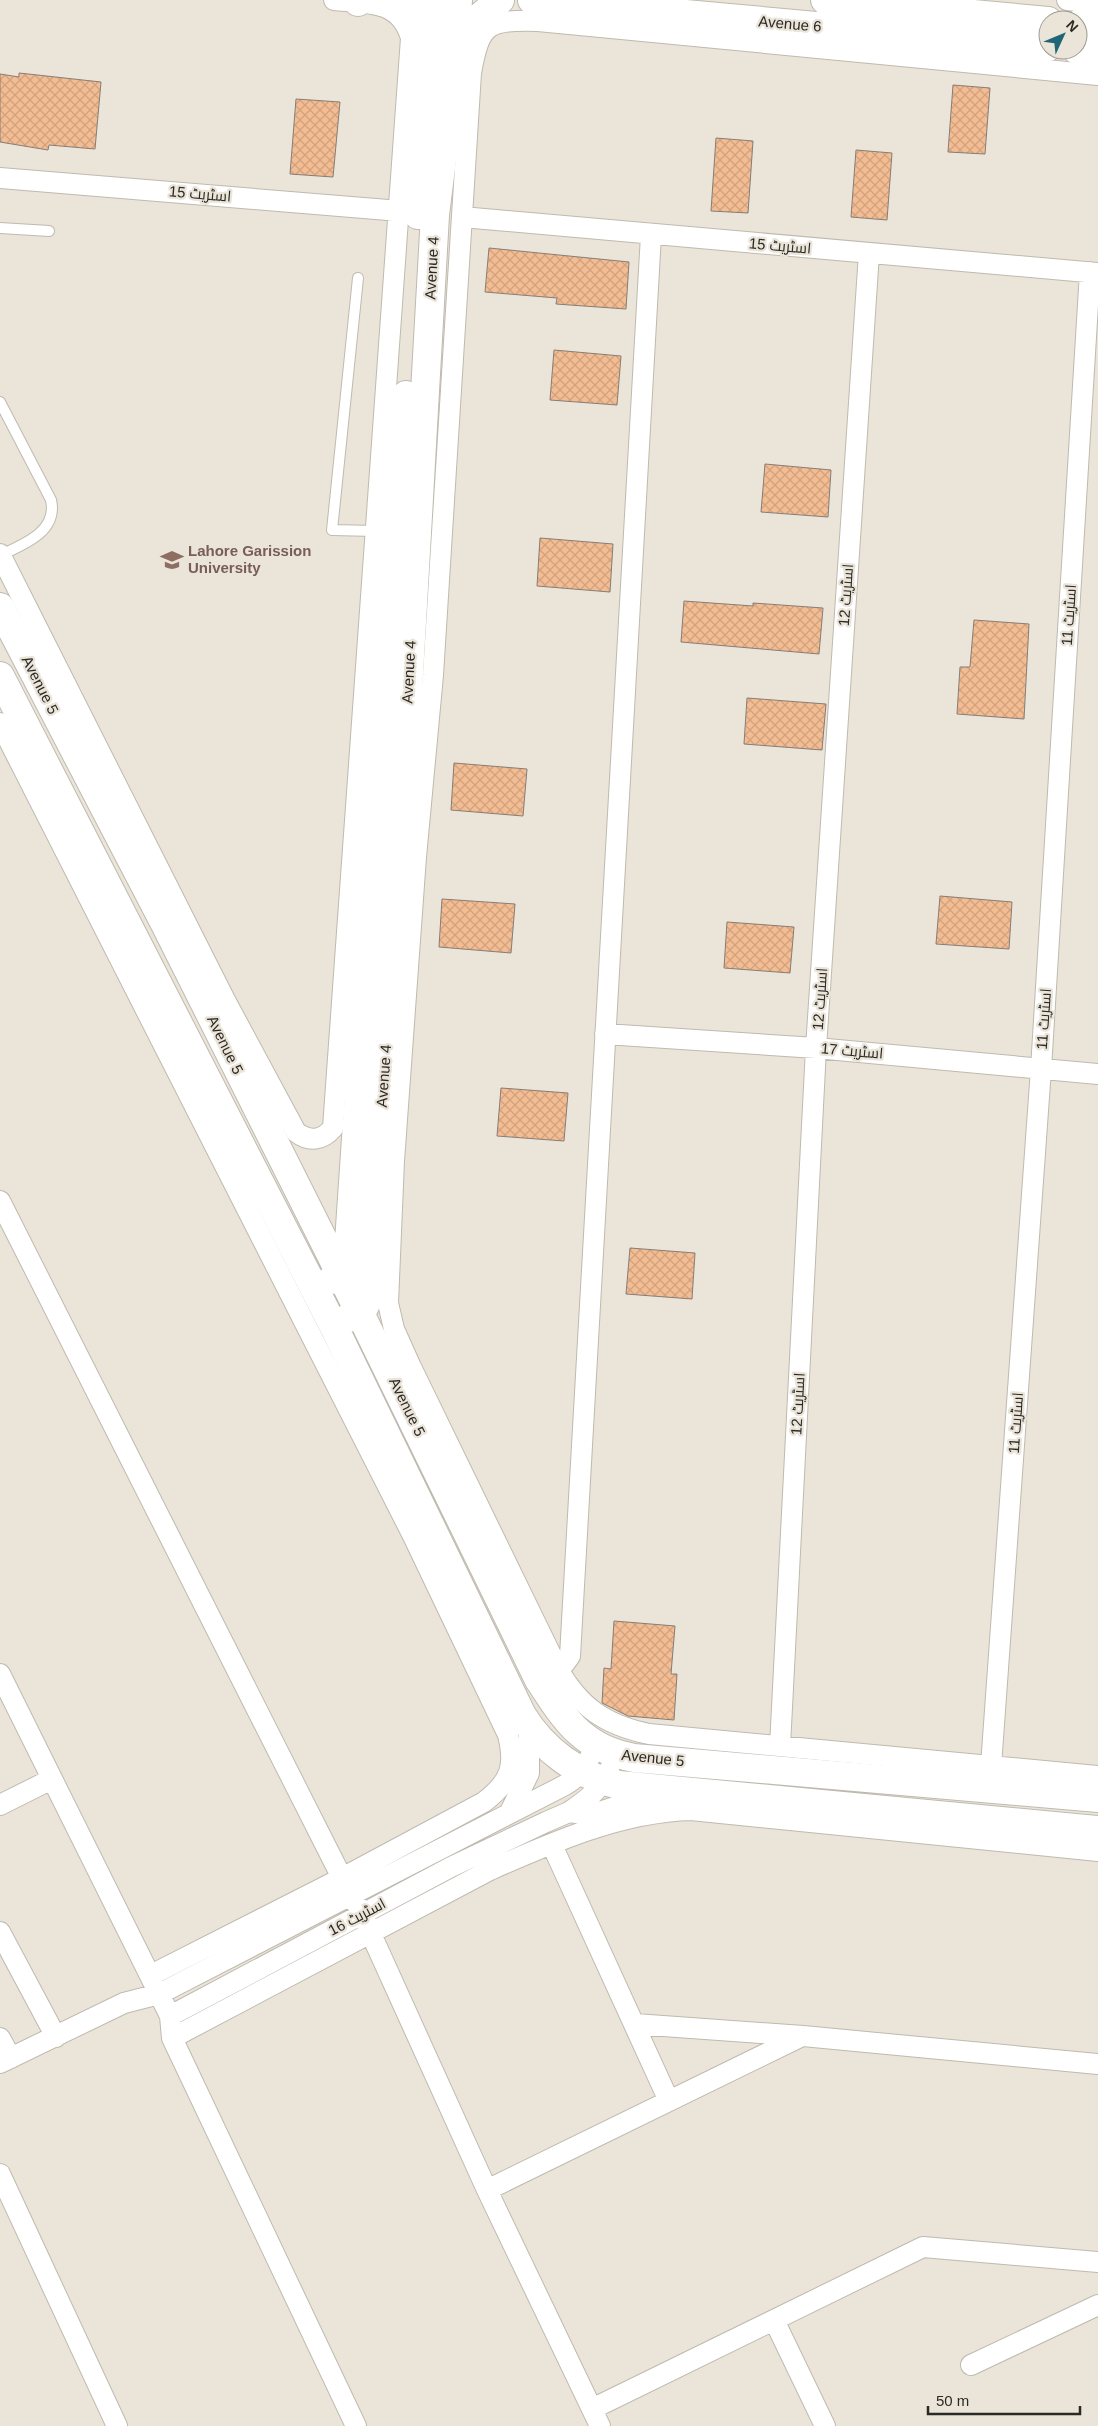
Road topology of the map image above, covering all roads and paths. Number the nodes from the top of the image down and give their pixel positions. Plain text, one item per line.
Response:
1 (403, 0) edge
2 (433, 0) edge
3 (458, 0) edge
4 (500, 0) edge
5 (825, 0) edge
6 (1067, 0) edge
7 (350, 1) edge
8 (1098, 3) edge
9 (536, 7) edge
10 (1038, 20) edge
11 (430, 32) junction
12 (456, 45) junction
13 (1038, 46) edge
14 (441, 67) junction
15 (1098, 75) edge
16 (0, 178) edge
17 (400, 210) junction
18 (462, 217) junction
19 (0, 228) edge
20 (49, 231) dead end
21 (650, 235) junction
22 (869, 253) junction
23 (1094, 273) edge
24 (358, 278) dead end
25 (0, 402) edge
26 (376, 531) junction
27 (0, 555) edge
28 (0, 607) edge
29 (0, 676) edge
30 (0, 724) edge
31 (605, 1034) junction
32 (816, 1048) junction
33 (1041, 1069) junction
34 (1098, 1074) edge
35 (0, 1201) edge
36 (340, 1275) junction
37 (314, 1288) junction
38 (359, 1311) junction
39 (334, 1327) junction
40 (557, 1667) junction
41 (0, 1674) edge
42 (529, 1727) junction
43 (780, 1746) junction
44 (605, 1750) junction
45 (991, 1766) junction
46 (1098, 1776) edge
47 (593, 1777) junction
48 (52, 1779) junction
49 (664, 1790) junction
50 (1098, 1798) edge
51 (0, 1805) edge
52 (510, 1812) junction
53 (569, 1812) junction
54 (546, 1822) joint
55 (1098, 1830) edge
56 (552, 1845) junction
57 (1098, 1851) edge
58 (347, 1887) junction
59 (362, 1914) junction
60 (0, 1932) edge
61 (370, 1932) junction
62 (150, 1975) junction
63 (159, 1994) junction
64 (170, 2016) junction
65 (635, 2024) junction
66 (802, 2036) junction
67 (56, 2037) junction
68 (0, 2038) edge
69 (172, 2038) junction
70 (6, 2060) edge
71 (1098, 2064) edge
72 (669, 2101) junction
73 (0, 2174) edge
74 (487, 2190) junction
75 (1098, 2262) edge
76 (1098, 2305) edge
77 (774, 2320) junction
78 (972, 2365) dead end
79 (596, 2417) edge
80 (117, 2426) edge
81 (356, 2426) edge
82 (825, 2426) edge

1 - 11 main road
2 - 11 main road, Avenue 4
3 - 12 main road, Avenue 4
4 - 12 main road
5 - 10 main road, Avenue 6
6 - 8 street
7 - 14 street
9 - 13 main road, Avenue 6
9 - 14 street
9 - 15 street
11 - 14 main road, Avenue 4
12 - 14 main road, Avenue 4
14 - 17 street
14 - 18 street
14 - 36 main road, Avenue 4
14 - 38 main road, Avenue 4
16 - 17 street, اسٹریٹ 15
17 - 26 street
18 - 21 street, اسٹریٹ 15
18 - 40 street
19 - 20 lane
21 - 22 street, اسٹریٹ 15
21 - 31 street
22 - 23 street, اسٹریٹ 15
22 - 32 street, اسٹریٹ 12
23 - 33 street, اسٹریٹ 11
24 - 26 lane
25 - 27 lane
26 - 27 street
28 - 36 main road, Avenue 5
29 - 37 main road, Avenue 5
30 - 58 street
31 - 32 street, اسٹریٹ 17
31 - 40 street
32 - 33 street, اسٹریٹ 17
32 - 43 street, اسٹریٹ 12
33 - 34 street, اسٹریٹ 17
33 - 45 street, اسٹریٹ 11
35 - 58 street
36 - 37 main road
36 - 38 main road, Avenue 5
37 - 39 main road, Avenue 5
38 - 39 main road
38 - 44 main road, Avenue 5
39 - 42 main road, Avenue 5
40 - 43 street
41 - 48 street
42 - 47 main road, Avenue 5
42 - 52 street
43 - 45 street
44 - 47 street
44 - 50 main road, Avenue 5
45 - 46 street
47 - 49 main road, Avenue 5
47 - 52 street, اسٹریٹ 16
47 - 53 street
48 - 51 street
48 - 62 street
49 - 53 street, Avenue 5
49 - 55 main road, Avenue 5
52 - 58 street, اسٹریٹ 16
53 - 54 street, Avenue 5
54 - 59 street, اسٹریٹ 16
56 - 57 street
56 - 61 street
56 - 65 street
58 - 59 street
58 - 62 street
58 - 63 street, اسٹریٹ 16
59 - 61 street
59 - 64 street, اسٹریٹ 16
60 - 67 street
61 - 69 street
61 - 74 street
62 - 63 street
63 - 64 street
63 - 67 street, اسٹریٹ 16
64 - 69 street
65 - 66 street
65 - 72 street
66 - 71 street
66 - 72 street
67 - 70 street, اسٹریٹ 16
68 - 70 street
69 - 81 street
72 - 74 street
73 - 80 street
74 - 79 street
75 - 77 street
76 - 78 street
77 - 79 street
77 - 82 street

